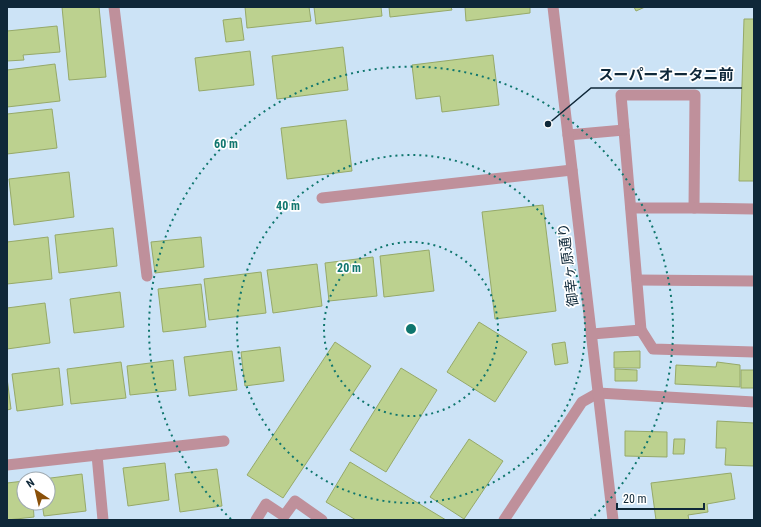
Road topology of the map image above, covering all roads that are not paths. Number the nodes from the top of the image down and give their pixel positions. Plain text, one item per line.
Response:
1 (114, 7) edge
2 (554, 7) edge
3 (624, 130) junction
4 (568, 135) junction
5 (572, 170) junction
6 (322, 198) dead end
7 (631, 208) junction
8 (694, 208) junction
9 (754, 209) edge
10 (147, 276) dead end
11 (637, 280) junction
12 (754, 281) edge
13 (641, 330) junction
14 (592, 334) junction
15 (754, 352) edge
16 (598, 394) junction
17 (754, 402) edge
18 (224, 441) dead end
19 (97, 455) junction
20 (7, 465) edge
21 (103, 520) edge
22 (256, 520) edge
23 (322, 520) edge
24 (504, 520) edge
25 (613, 520) edge

1 - 10 street
2 - 4 street, 御幸ヶ原通り
3 - 4 street
3 - 7 street
3 - 8 street
4 - 5 street, 御幸ヶ原通り
5 - 6 street
5 - 14 street, 御幸ヶ原通り
7 - 8 street
7 - 11 street
8 - 9 street
11 - 12 street
11 - 13 street
13 - 14 street
13 - 15 street
14 - 16 street, 御幸ヶ原通り
16 - 17 street
16 - 24 street
16 - 25 street, 御幸ヶ原通り
18 - 19 street
19 - 20 street
19 - 21 street
22 - 23 street

